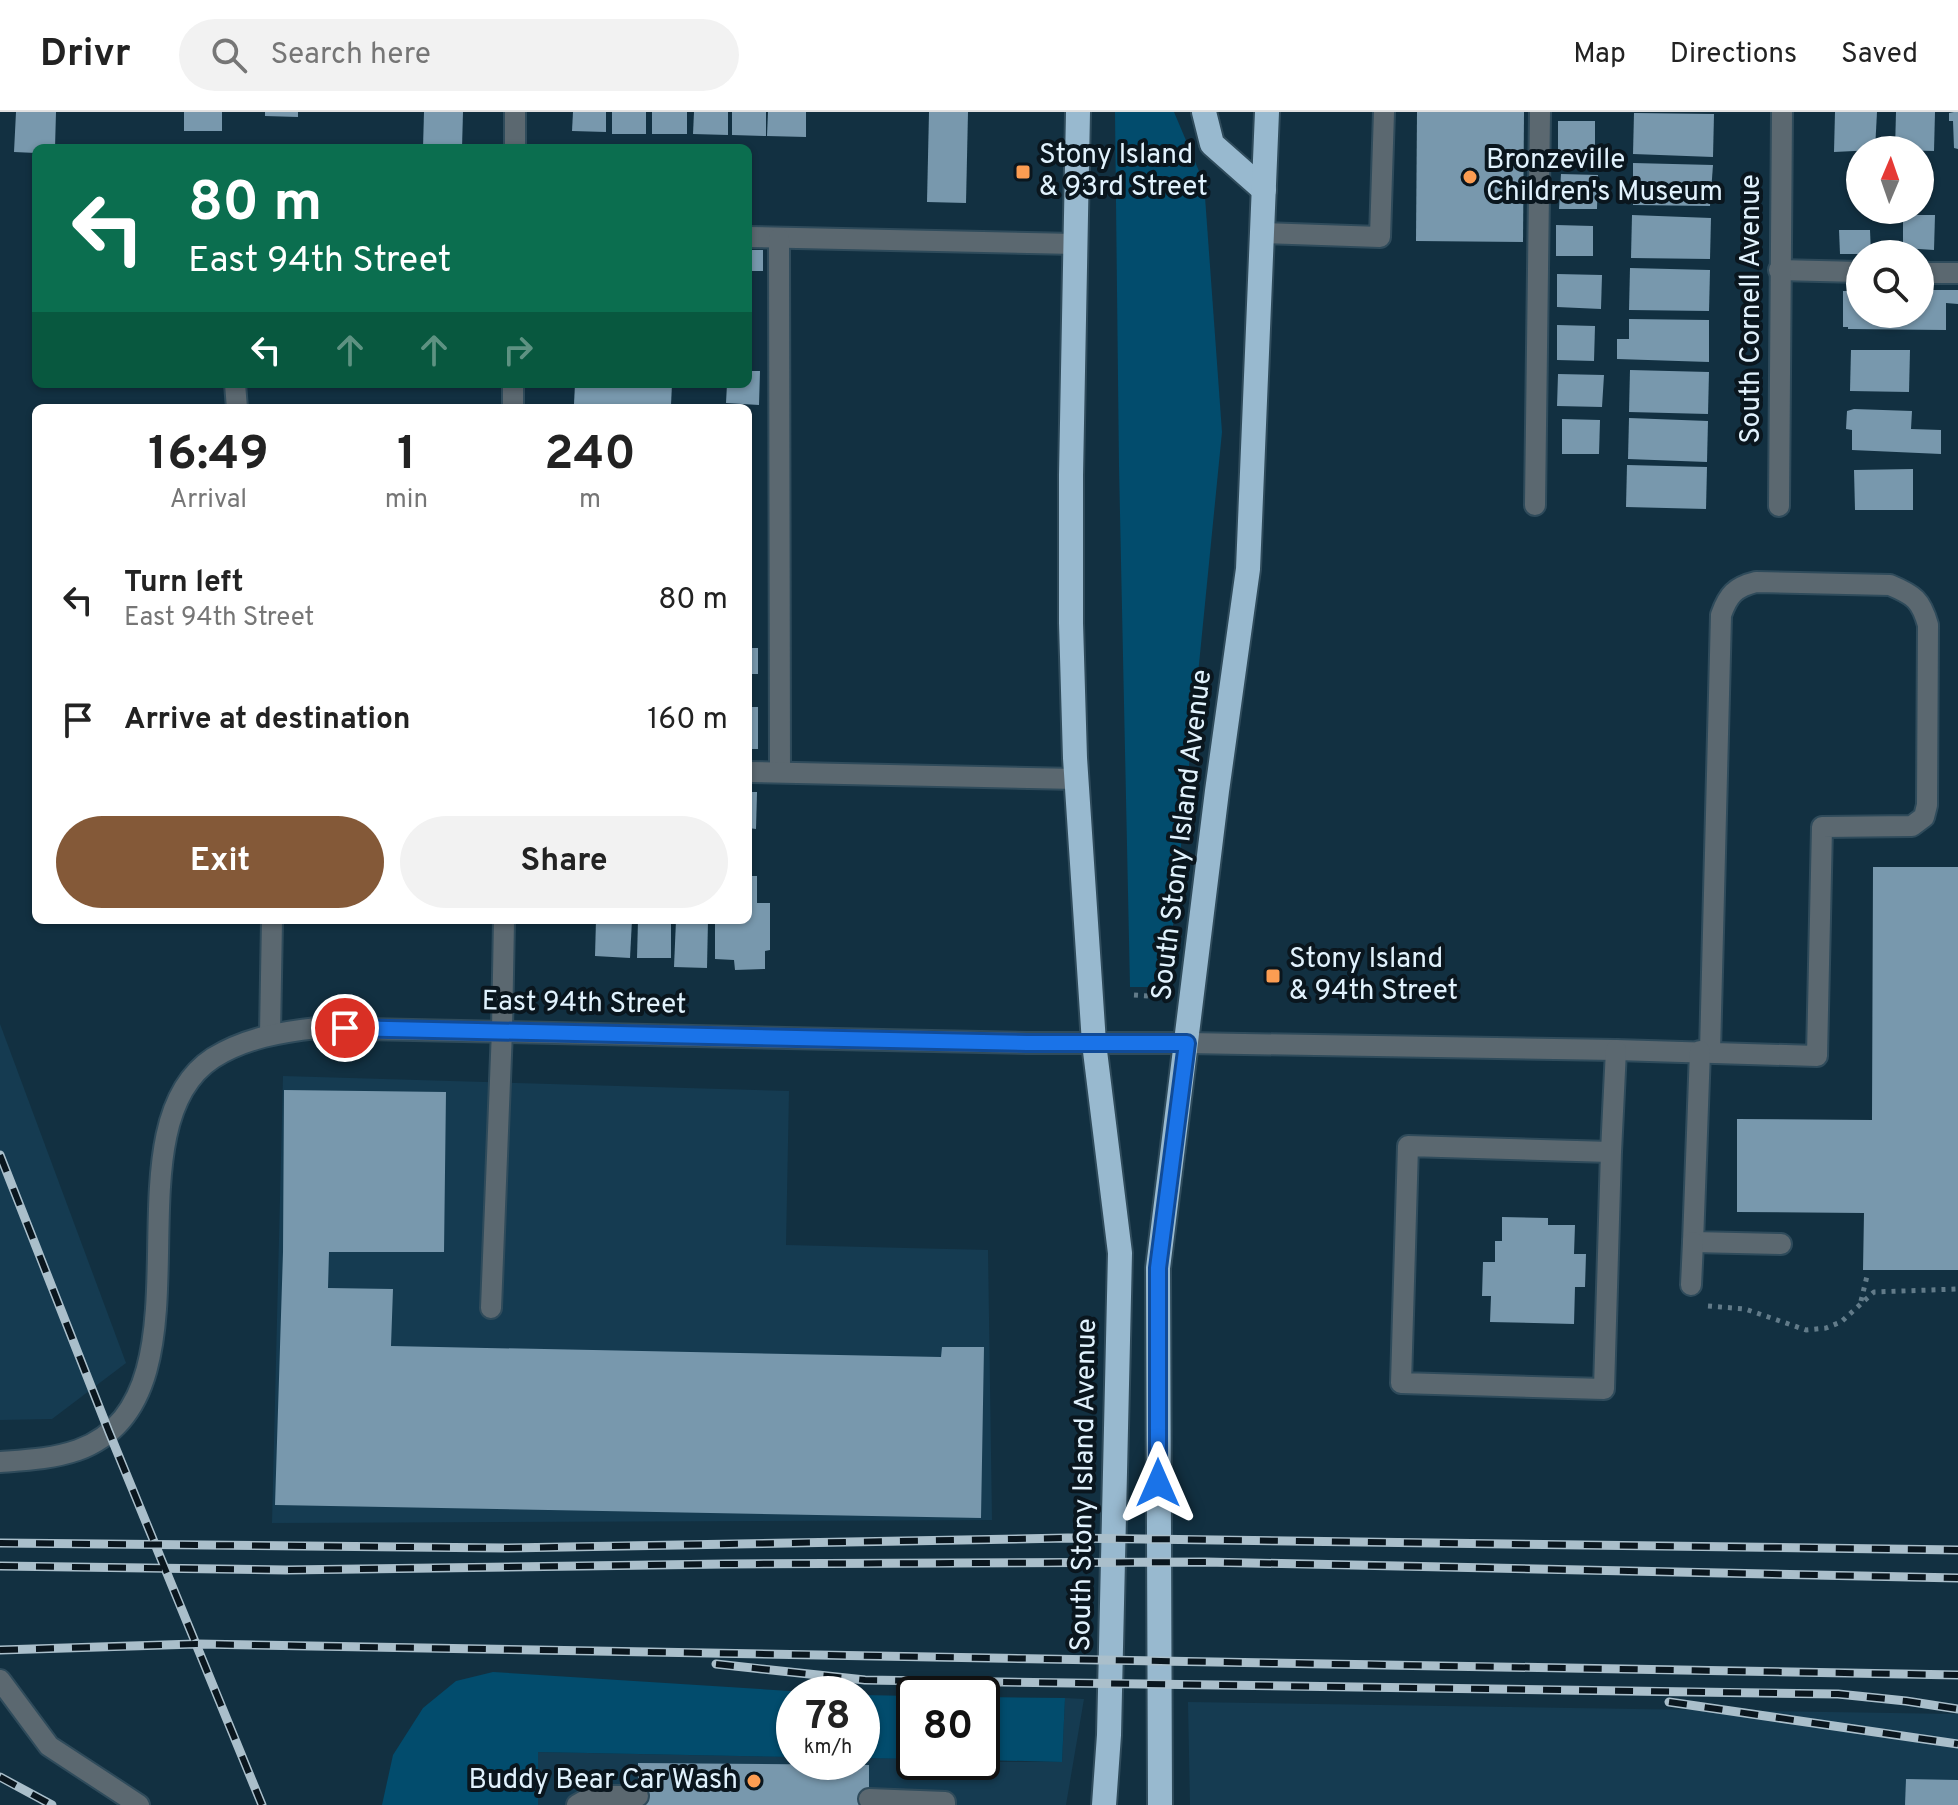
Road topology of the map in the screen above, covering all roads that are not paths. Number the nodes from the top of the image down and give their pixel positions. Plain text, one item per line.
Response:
1 (515, 112) edge
2 (1078, 112) edge
3 (1204, 112) edge
4 (1267, 112) edge
5 (1384, 112) edge
6 (1540, 112) edge
7 (1782, 112) edge
8 (515, 144) edge
9 (1264, 190) junction
10 (1262, 233) junction
11 (752, 237) edge
12 (779, 238) junction
13 (1076, 244) junction
14 (1779, 270) junction
15 (1846, 272) edge
16 (1934, 273) edge
17 (1958, 273) edge
18 (1535, 505) dead end
19 (1779, 506) dead end
20 (752, 772) edge
21 (780, 772) junction
22 (1077, 779) junction
23 (272, 924) edge
24 (504, 924) edge
25 (502, 1030) junction
26 (270, 1034) junction
27 (1094, 1043) junction
28 (1187, 1043) junction
29 (1616, 1050) junction
30 (1705, 1052) junction
31 (1611, 1152) junction
32 (1693, 1242) junction
33 (1781, 1244) dead end
34 (1691, 1285) dead end
35 (491, 1308) dead end
36 (0, 1462) edge
37 (0, 1680) edge
38 (638, 1796) dead end
39 (869, 1799) dead end
40 (139, 1805) edge
41 (577, 1805) edge
42 (945, 1805) edge
43 (1104, 1805) edge
44 (1160, 1805) edge

1 - 8 street
2 - 13 highway, South Stony Island Avenue
3 - 9 highway
4 - 9 highway, South Stony Island Avenue
5 - 10 street
6 - 18 street
7 - 14 street, South Cornell Avenue
9 - 10 highway, South Stony Island Avenue
10 - 28 highway, South Stony Island Avenue
11 - 12 street
12 - 13 street
12 - 21 street
13 - 22 highway, South Stony Island Avenue
14 - 15 street
14 - 19 street, South Cornell Avenue
16 - 17 street
20 - 21 street
21 - 22 street
22 - 27 highway, South Stony Island Avenue
23 - 26 street
24 - 25 street
25 - 26 street, East 94th Street
25 - 27 street, East 94th Street
25 - 35 street
26 - 36 street, East 94th Street
27 - 28 street, East 94th Street
27 - 43 highway, South Stony Island Avenue
28 - 29 street, East 94th Street
28 - 44 highway, South Stony Island Avenue
29 - 30 street, East 94th Street
29 - 31 street
30 - 30 street
30 - 32 street
31 - 31 street
32 - 33 street
32 - 34 street
37 - 40 street
38 - 41 street
39 - 42 street

